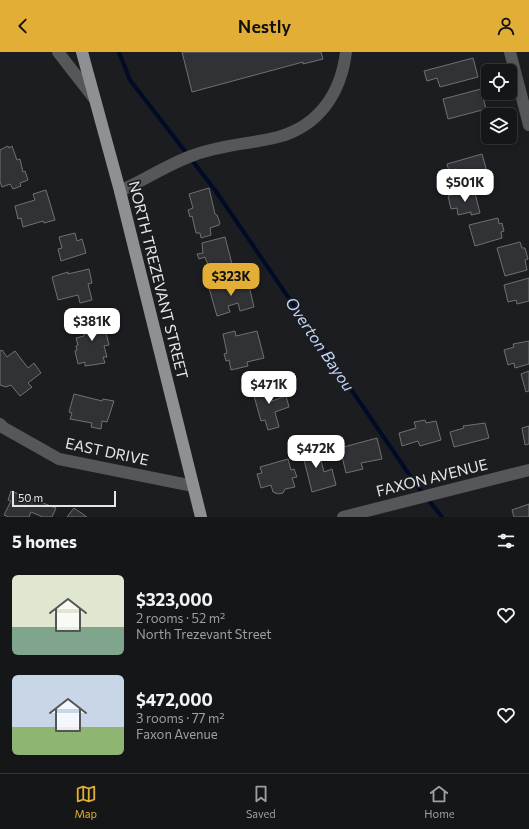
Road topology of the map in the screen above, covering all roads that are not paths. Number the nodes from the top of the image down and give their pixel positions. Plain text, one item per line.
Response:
1 (58, 52) edge
2 (82, 52) edge
3 (346, 52) edge
4 (510, 52) edge
5 (93, 97) junction
6 (529, 125) edge
7 (120, 191) junction
8 (0, 424) edge
9 (529, 470) edge
10 (193, 486) junction
11 (201, 517) edge
12 (343, 517) edge

1 - 5 street
2 - 5 main road, NORTH TREZEVANT STREET
3 - 7 street
4 - 6 street
5 - 7 main road, NORTH TREZEVANT STREET
7 - 10 main road, NORTH TREZEVANT STREET
8 - 10 street, EAST DRIVE
9 - 12 street, FAXON AVENUE
10 - 11 main road, NORTH TREZEVANT STREET

